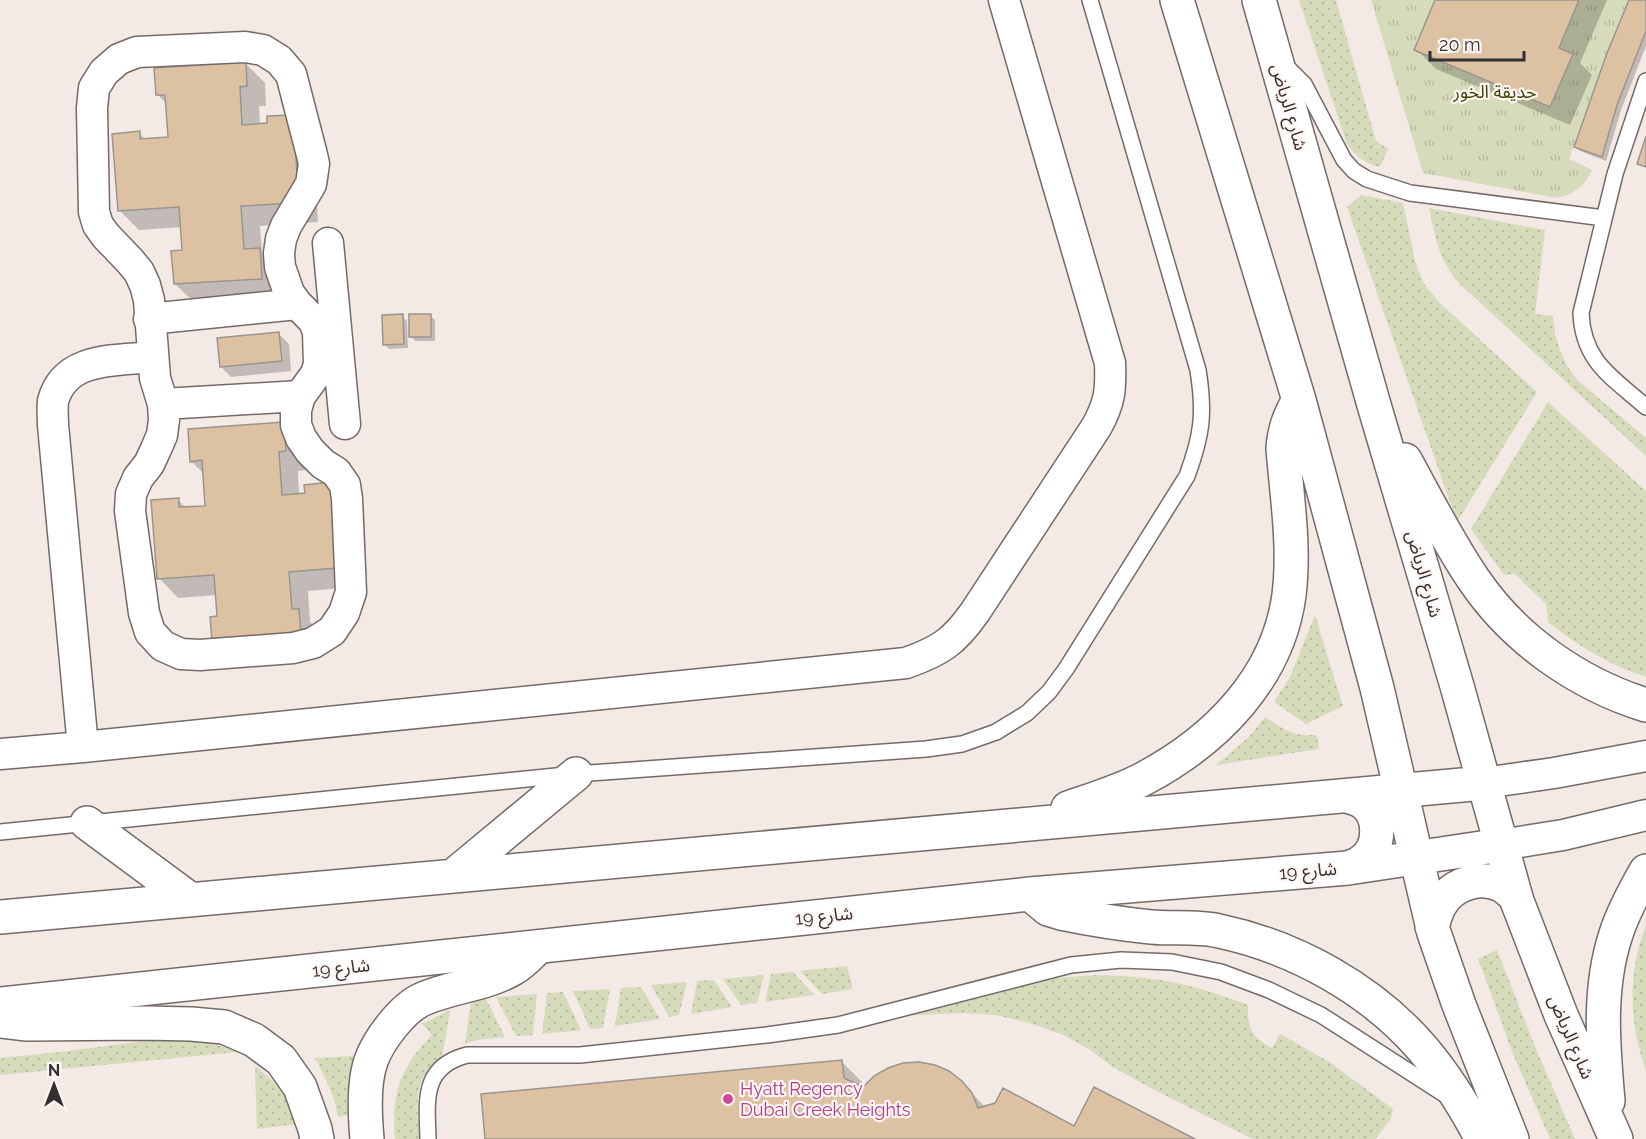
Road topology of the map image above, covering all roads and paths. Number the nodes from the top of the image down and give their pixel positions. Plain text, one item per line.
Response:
1 (1004, 0) edge
2 (1090, 0) edge
3 (1177, 0) edge
4 (1259, 0) edge
5 (1275, 56) junction
6 (1646, 81) edge
7 (1604, 218) junction
8 (328, 243) dead end
9 (297, 304) junction
10 (150, 319) junction
11 (328, 346) junction
12 (153, 357) junction
13 (300, 396) junction
14 (1299, 400) junction
15 (163, 404) junction
16 (1374, 405) junction
17 (1646, 407) edge
18 (345, 424) dead end
19 (1646, 705) edge
20 (83, 747) junction
21 (0, 754) edge
22 (1646, 756) edge
23 (576, 774) junction
24 (1484, 783) junction
25 (1402, 790) junction
26 (1347, 796) junction
27 (1646, 815) edge
28 (87, 823) junction
29 (1024, 824) junction
30 (0, 832) edge
31 (1501, 844) junction
32 (1417, 857) junction
33 (1348, 868) junction
34 (1646, 871) edge
35 (453, 876) junction
36 (1030, 894) junction
37 (1516, 897) junction
38 (191, 900) junction
39 (0, 917) edge
40 (1432, 927) junction
41 (538, 947) junction
42 (0, 1004) edge
43 (0, 1021) edge
44 (1466, 1109) junction
45 (1613, 1133) edge
46 (317, 1139) edge
47 (367, 1139) edge
48 (428, 1139) edge
49 (1482, 1139) edge
50 (1512, 1139) edge

1 - 20 street
2 - 23 lane
3 - 14 main road
4 - 5 main road, شارع الرياض
5 - 7 lane
5 - 16 main road, شارع الرياض
6 - 7 lane
7 - 17 lane
8 - 11 street
9 - 10 street
9 - 10 street
9 - 11 street
10 - 12 street
11 - 13 street
11 - 18 street
12 - 15 street
12 - 20 street
13 - 15 street
13 - 15 street
14 - 25 main road
14 - 29 main road
16 - 19 main road
16 - 24 main road, شارع الرياض
20 - 21 street
22 - 24 street
23 - 28 lane
23 - 35 main road
24 - 25 main road
24 - 31 main road, شارع الرياض
25 - 26 main road
25 - 32 main road
26 - 29 main road
26 - 33 main road
27 - 31 street, شارع 19
28 - 30 lane
28 - 38 main road
29 - 35 main road
31 - 32 main road, شارع 19
31 - 37 main road, شارع الرياض
32 - 33 main road, شارع 19
32 - 40 main road
33 - 36 main road, شارع 19
34 - 45 main road
35 - 38 main road
36 - 41 main road, شارع 19
36 - 44 main road
37 - 40 main road
37 - 45 main road, شارع الرياض
38 - 39 main road
40 - 50 main road
41 - 42 main road, شارع 19
41 - 47 main road
43 - 46 main road
44 - 48 lane
44 - 49 main road

